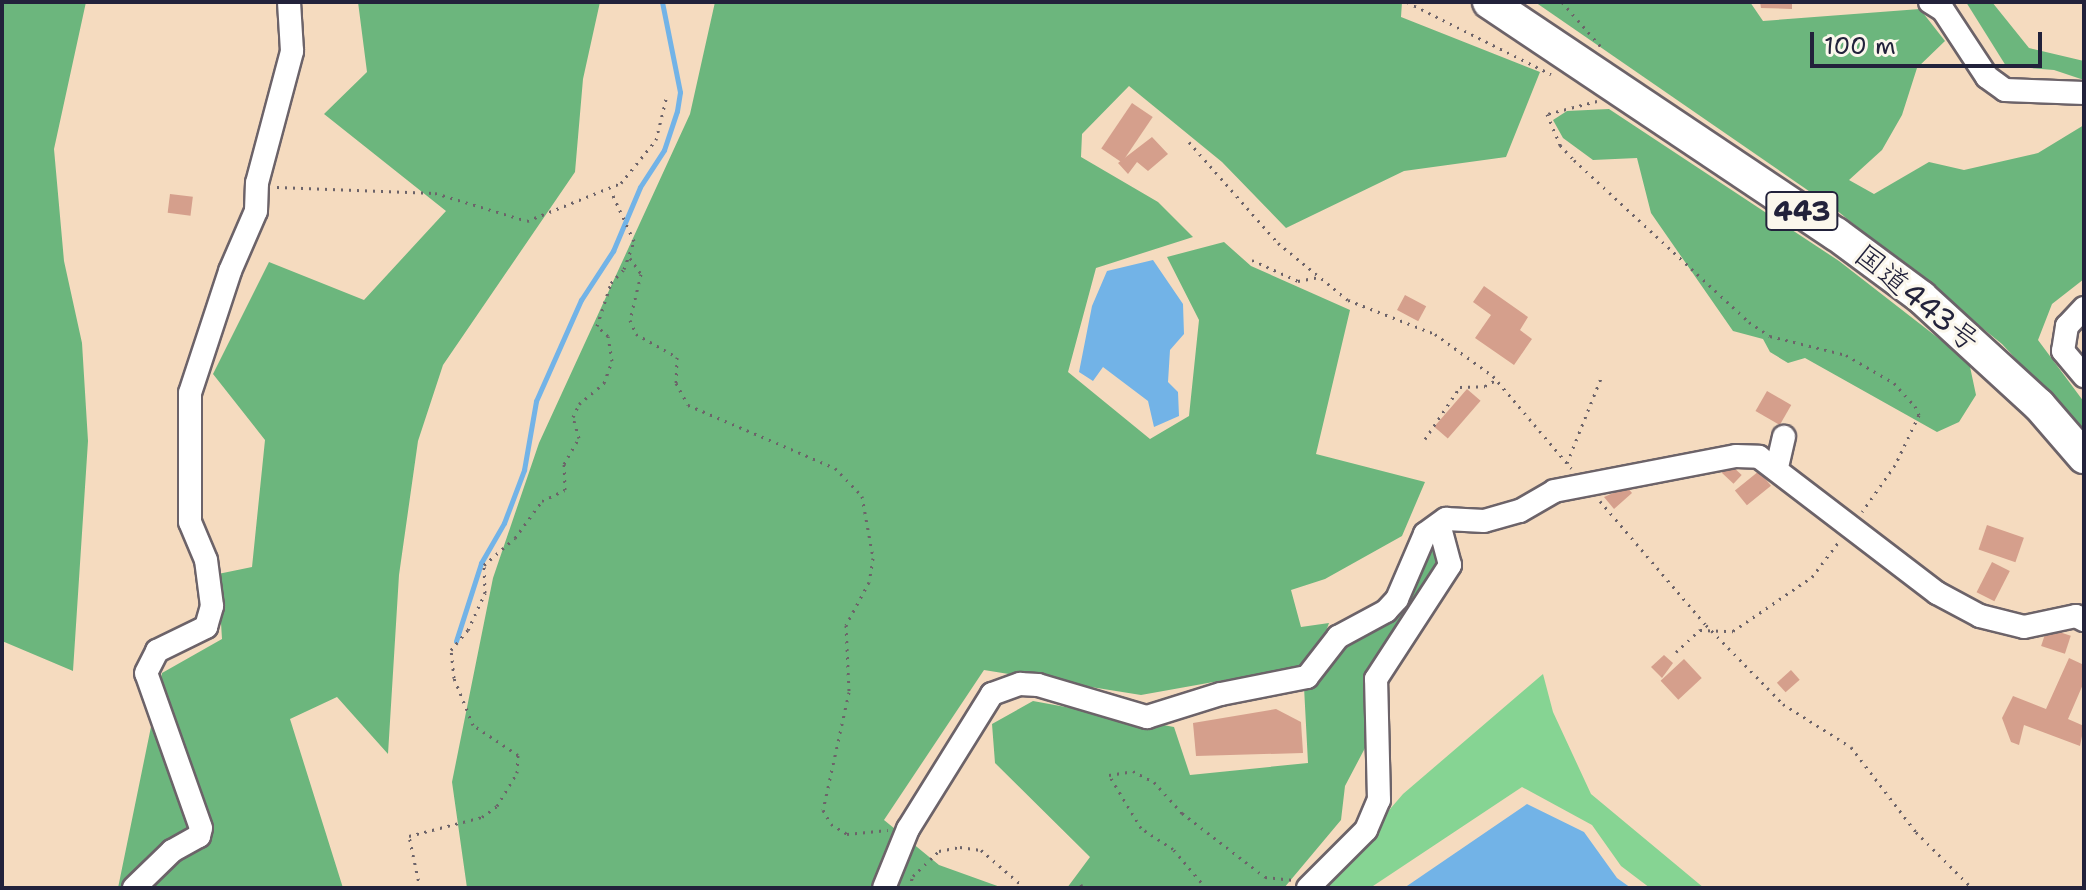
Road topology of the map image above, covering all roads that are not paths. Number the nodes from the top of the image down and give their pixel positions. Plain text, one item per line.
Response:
1 (289, 2) edge
2 (1489, 2) edge
3 (1930, 2) edge
4 (2084, 93) edge
5 (2084, 308) edge
6 (2084, 376) edge
7 (1784, 437) dead end
8 (2084, 457) edge
9 (1777, 467) junction
10 (1439, 524) junction
11 (2084, 620) edge
12 (1314, 882) edge
13 (134, 888) edge
14 (884, 888) edge

1 - 13 street
2 - 8 highway, 国道443号 / 443
3 - 4 street
5 - 6 street
7 - 9 street
9 - 10 street
9 - 11 street
10 - 12 street
10 - 14 street

